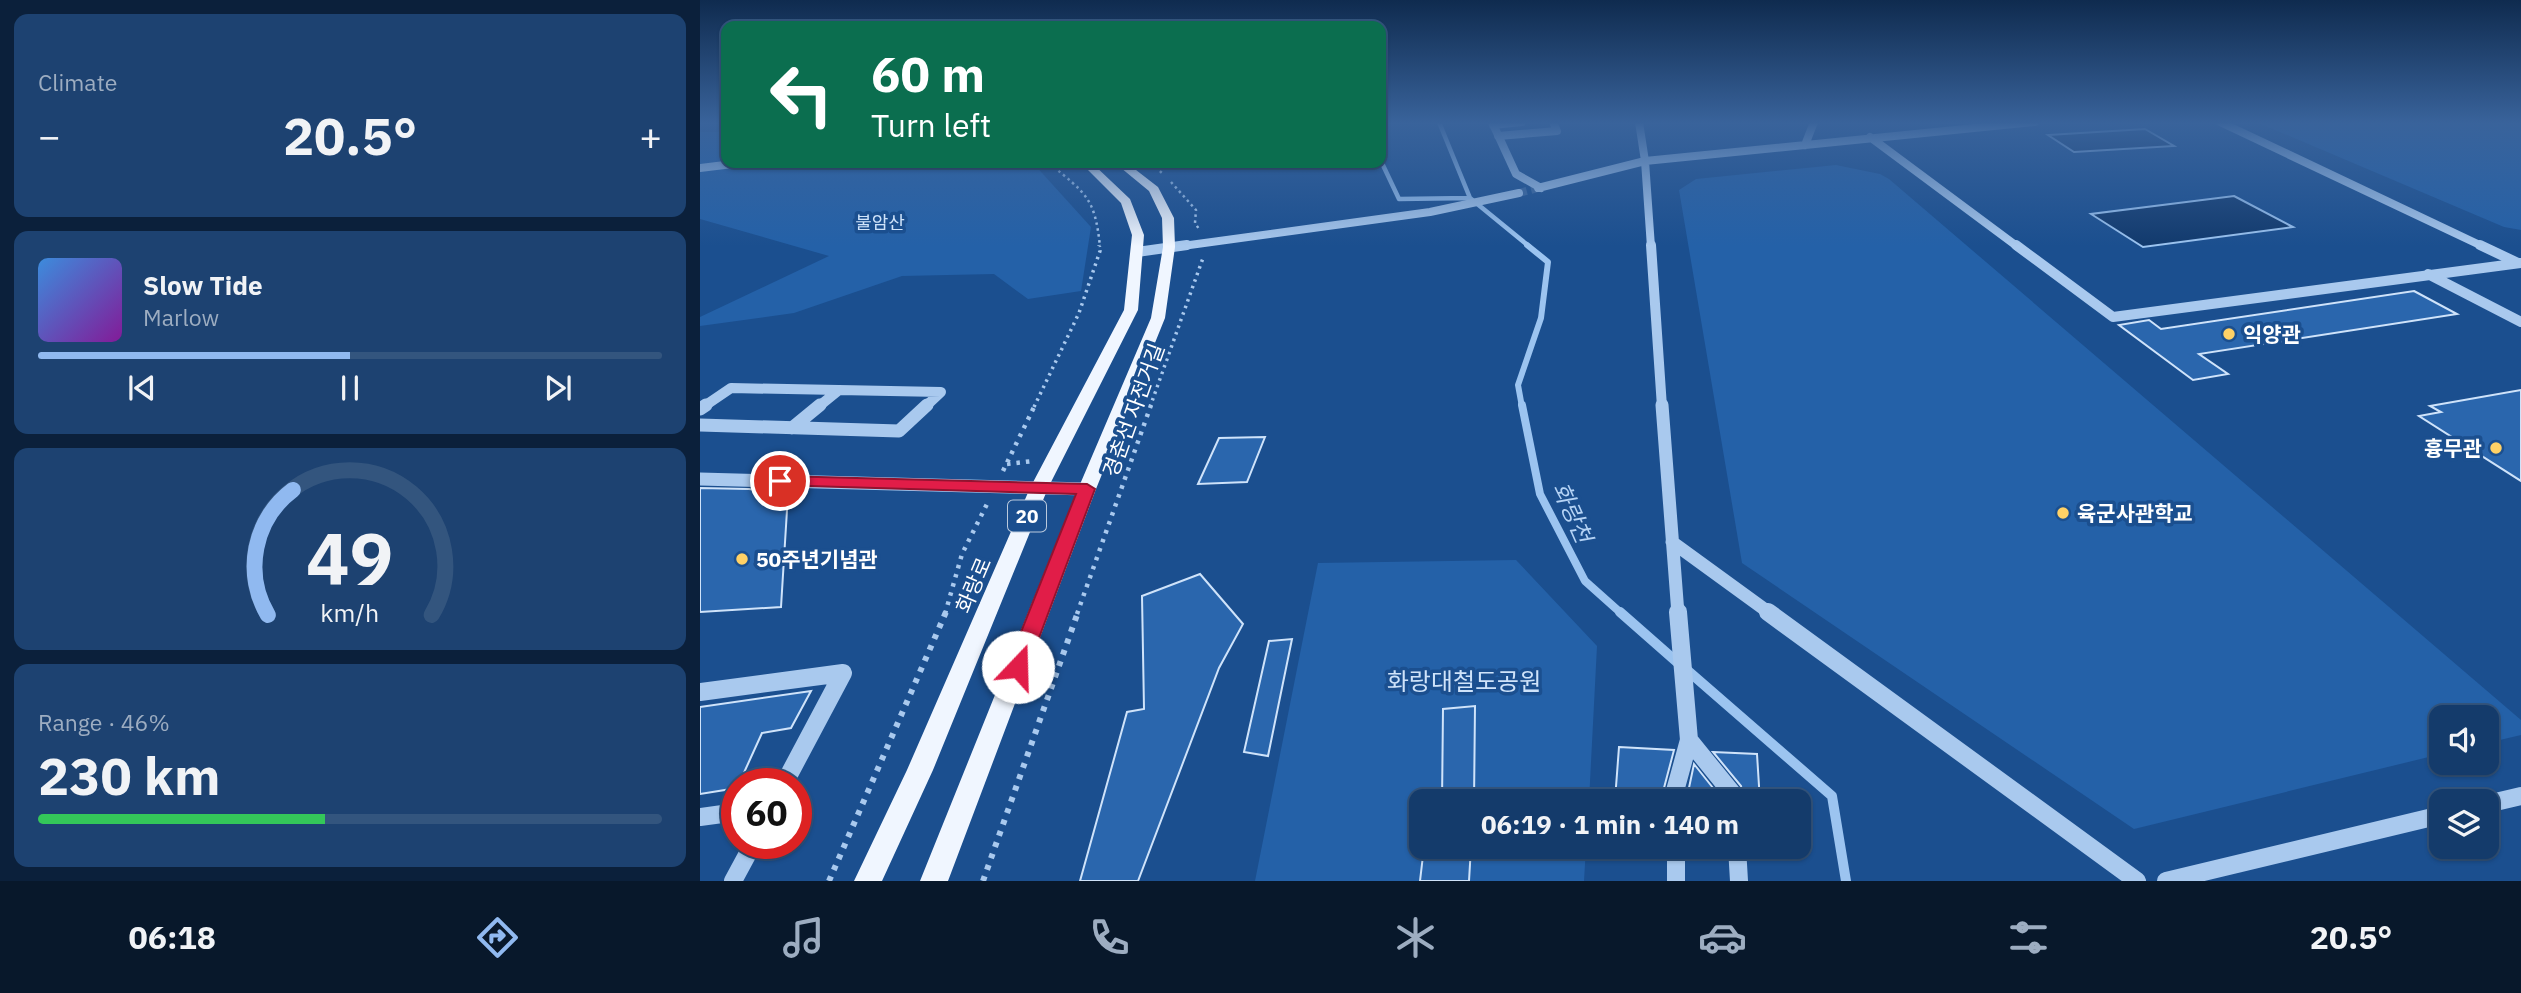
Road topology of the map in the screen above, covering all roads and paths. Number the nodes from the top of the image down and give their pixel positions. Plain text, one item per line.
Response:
1 (1511, 163) edge
2 (1637, 163) edge
3 (1645, 163) edge
4 (1905, 163) edge
5 (2307, 163) edge
6 (721, 165) edge
7 (700, 168) edge
8 (1054, 168) edge
9 (1091, 168) edge
10 (1126, 168) edge
11 (1156, 168) edge
12 (1518, 193) tunnel mouth
13 (1209, 242) junction
14 (1169, 247) junction
15 (1137, 252) junction
16 (2520, 263) edge
17 (2428, 274) junction
18 (2521, 322) edge
19 (839, 390) junction
20 (700, 409) edge
21 (700, 425) edge
22 (792, 428) junction
23 (700, 479) edge
24 (995, 487) junction
25 (1039, 488) junction
26 (1087, 489) junction
27 (1672, 542) junction
28 (700, 692) edge
29 (1689, 740) junction
30 (793, 768) edge
31 (1676, 789) edge
32 (1729, 789) edge
33 (2521, 796) edge
34 (2499, 801) edge
35 (721, 814) edge
36 (700, 817) edge
37 (2429, 818) edge
38 (745, 859) edge
39 (1676, 859) edge
40 (1738, 859) edge
41 (733, 881) edge
42 (829, 881) edge
43 (868, 881) edge
44 (934, 881) edge
45 (983, 881) edge
46 (1676, 881) edge
47 (1739, 881) edge
48 (2137, 881) edge
49 (2166, 881) edge

1 - 2 street
3 - 27 street
4 - 17 street
5 - 16 street
6 - 7 street
8 - 24 path
9 - 15 main road, 화랑로 / 20
10 - 14 main road, 20
11 - 13 path
12 - 13 street
13 - 14 street
13 - 45 path, 경춘선 자전거길
14 - 15 street
14 - 26 main road, 20
15 - 25 main road, 화랑로 / 20
16 - 17 street
17 - 18 street
19 - 20 street
19 - 22 street
19 - 22 street
21 - 22 street
23 - 24 street
24 - 25 street
24 - 42 path
25 - 26 street
25 - 43 main road, 화랑로 / 20
26 - 44 main road, 20
27 - 29 street
27 - 48 street
28 - 30 street
29 - 31 street
29 - 32 street
33 - 34 street
35 - 36 street
37 - 49 street
38 - 41 street
39 - 46 street
40 - 47 street

